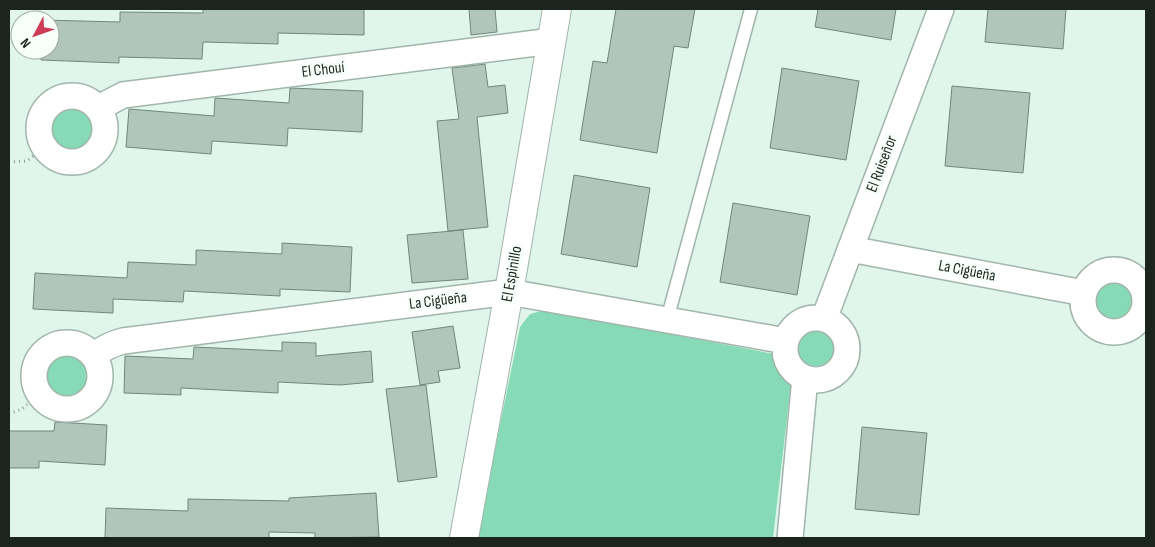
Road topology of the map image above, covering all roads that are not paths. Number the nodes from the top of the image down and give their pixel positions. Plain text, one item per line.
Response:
1 (558, 9) edge
2 (751, 9) edge
3 (941, 9) edge
4 (552, 41) junction
5 (98, 110) junction
6 (850, 249) junction
7 (509, 292) junction
8 (1084, 293) dead end
9 (824, 319) junction
10 (667, 320) junction
11 (786, 341) junction
12 (93, 356) junction
13 (805, 378) junction
14 (464, 538) edge
15 (790, 538) edge

1 - 4 street, El Espinillo
2 - 10 lane
3 - 6 street, El Ruiseñor
4 - 5 street, El Chouí
4 - 7 street, El Espinillo
5 - 5 street
6 - 8 street, La Cigüeña
6 - 9 street, El Ruiseñor
7 - 10 street, La Cigüeña
7 - 12 street, La Cigüeña
7 - 14 street, El Espinillo
9 - 11 street
9 - 13 street
10 - 11 street, La Cigüeña
11 - 13 street
12 - 12 street
13 - 15 street

